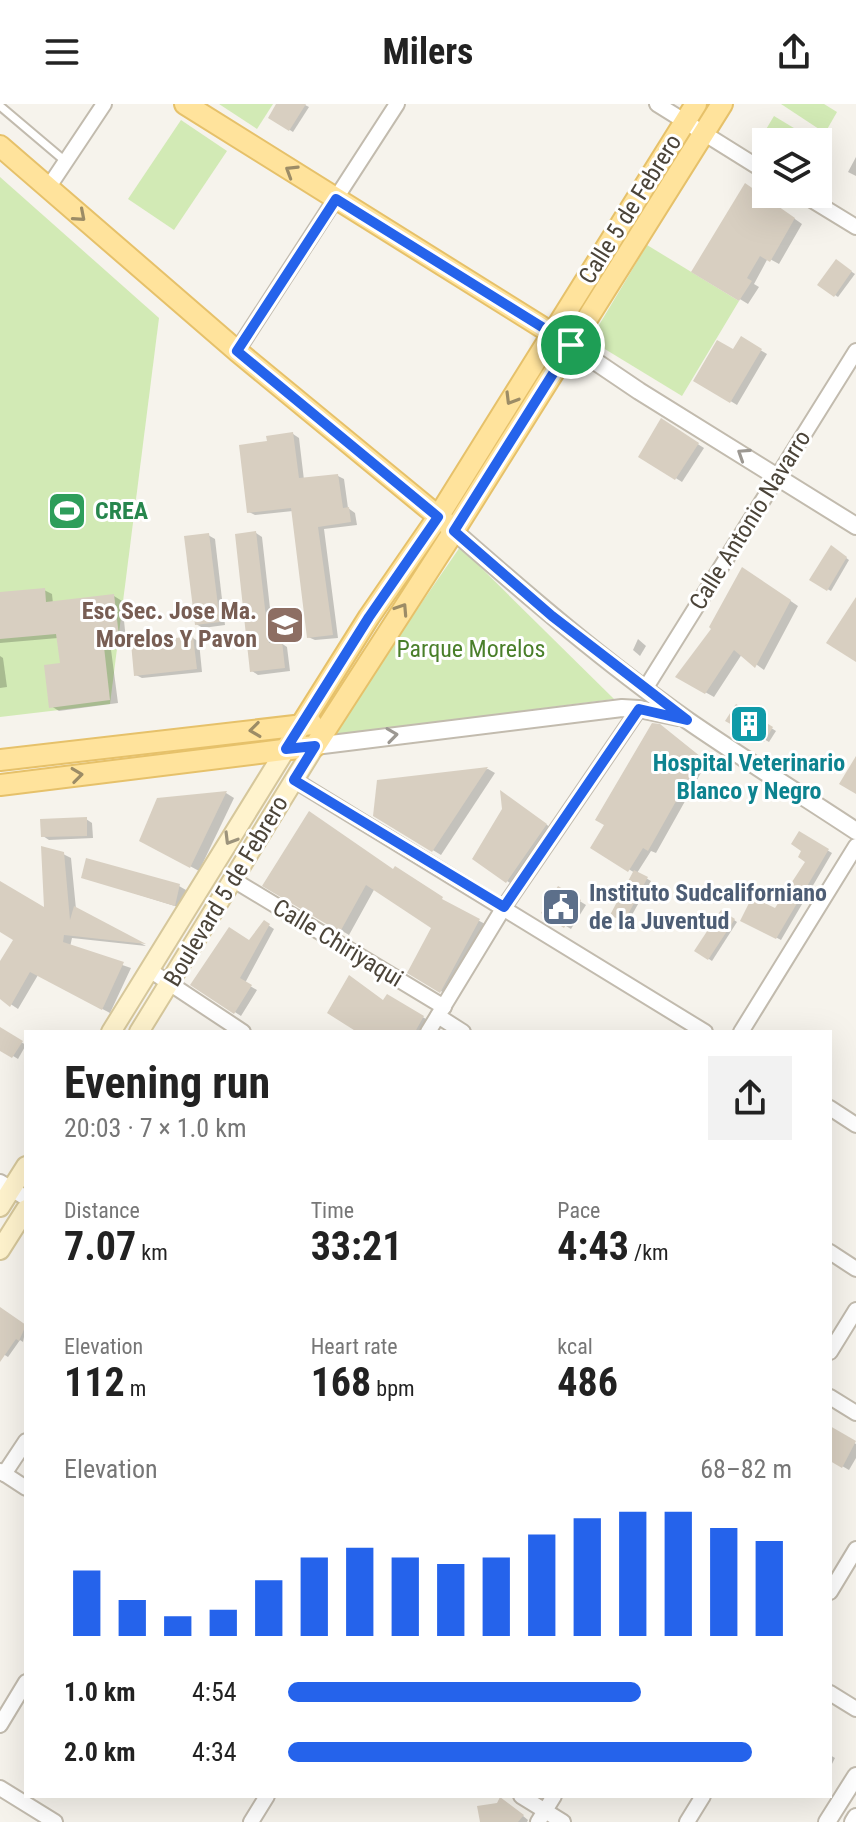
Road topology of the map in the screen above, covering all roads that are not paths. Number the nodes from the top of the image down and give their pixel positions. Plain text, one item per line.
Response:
1 (104, 104) edge
2 (185, 104) edge
3 (397, 104) edge
4 (657, 104) edge
5 (722, 104) edge
6 (0, 106) edge
7 (690, 113) edge
8 (704, 133) junction
9 (0, 146) edge
10 (66, 162) junction
11 (752, 163) edge
12 (48, 188) junction
13 (336, 199) junction
14 (825, 208) edge
15 (856, 227) edge
16 (551, 333) junction
17 (571, 345) junction
18 (237, 351) junction
19 (856, 351) edge
20 (777, 476) junction
21 (446, 524) junction
22 (856, 526) edge
23 (645, 689) junction
24 (639, 709) junction
25 (687, 720) junction
26 (332, 721) junction
27 (303, 725) junction
28 (315, 746) junction
29 (286, 749) junction
30 (0, 760) edge
31 (294, 780) junction
32 (0, 785) edge
33 (856, 831) edge
34 (856, 846) edge
35 (232, 879) junction
36 (504, 907) junction
37 (151, 971) junction
38 (169, 984) junction
39 (441, 1012) junction
40 (112, 1030) edge
41 (140, 1030) edge
42 (240, 1030) edge
43 (429, 1030) edge
44 (461, 1030) edge
45 (702, 1030) edge
46 (742, 1030) edge
47 (832, 1109) edge
48 (856, 1125) edge
49 (24, 1169) edge
50 (12, 1190) edge
51 (0, 1207) edge
52 (24, 1212) edge
53 (0, 1250) edge
54 (832, 1253) edge
55 (856, 1269) edge
56 (856, 1310) edge
57 (832, 1349) edge
58 (832, 1398) edge
59 (856, 1413) edge
60 (24, 1444) edge
61 (2, 1473) edge
62 (24, 1487) edge
63 (856, 1549) edge
64 (832, 1589) edge
65 (24, 1685) edge
66 (832, 1694) edge
67 (856, 1709) edge
68 (0, 1725) edge
69 (856, 1776) edge
70 (0, 1788) edge
71 (266, 1798) edge
72 (523, 1798) edge
73 (553, 1798) edge
74 (702, 1798) edge
75 (542, 1816) edge
76 (55, 1822) edge
77 (251, 1822) edge
78 (563, 1822) edge
79 (687, 1822) edge
80 (827, 1822) edge

1 - 10 street
13 -> 2 main road
3 - 13 street
4 - 7 street
5 - 8 main road, Calle 5 de Febrero
6 - 10 lane
7 - 8 street
7 - 16 main road, Calle 5 de Febrero
8 - 11 street
8 - 17 main road, Calle 5 de Febrero
9 - 12 main road
10 - 12 street
12 -> 18 main road
13 - 16 main road
13 - 18 street
14 - 15 street
16 - 17 main road
16 -> 21 main road, Calle 5 de Febrero
20 -> 17 street
17 - 21 main road, Boulevard 5 de Febrero
18 - 21 main road
19 - 20 street, Calle Antonio Navarro
20 - 22 street
20 - 23 street, Calle Antonio Navarro
21 - 23 street
26 -> 21 main road, Boulevard 5 de Febrero
21 - 27 main road, Boulevard 5 de Febrero
23 - 25 street
24 - 25 street
28 -> 24 street
24 - 36 street
25 - 33 street
26 - 27 main road
26 - 28 main road, Boulevard 5 de Febrero
27 - 29 main road, Boulevard 5 de Febrero
27 -> 30 main road
28 - 29 main road
28 - 31 main road, Boulevard 5 de Febrero
32 -> 29 main road
29 -> 37 main road, Boulevard 5 de Febrero
31 - 35 main road, Boulevard 5 de Febrero
31 - 36 street
34 - 46 street
35 - 38 main road, Boulevard 5 de Febrero
35 - 39 street, Calle Chiriyaqui
36 - 39 street
36 - 45 street
37 - 38 street
37 - 40 main road, Boulevard 5 de Febrero
38 - 41 main road, Boulevard 5 de Febrero
38 - 42 street
39 - 43 street
39 - 44 street, Calle Chiriyaqui
47 - 48 street
49 - 50 main road
50 - 51 main road
52 - 53 main road
54 - 55 street
56 - 57 street
58 - 59 street
60 - 61 street
61 - 62 street
63 - 64 street
65 - 68 street
66 - 67 street
69 - 80 street
70 - 76 street
71 - 77 street
72 - 75 street
73 - 75 street
74 - 79 street
75 - 78 street

